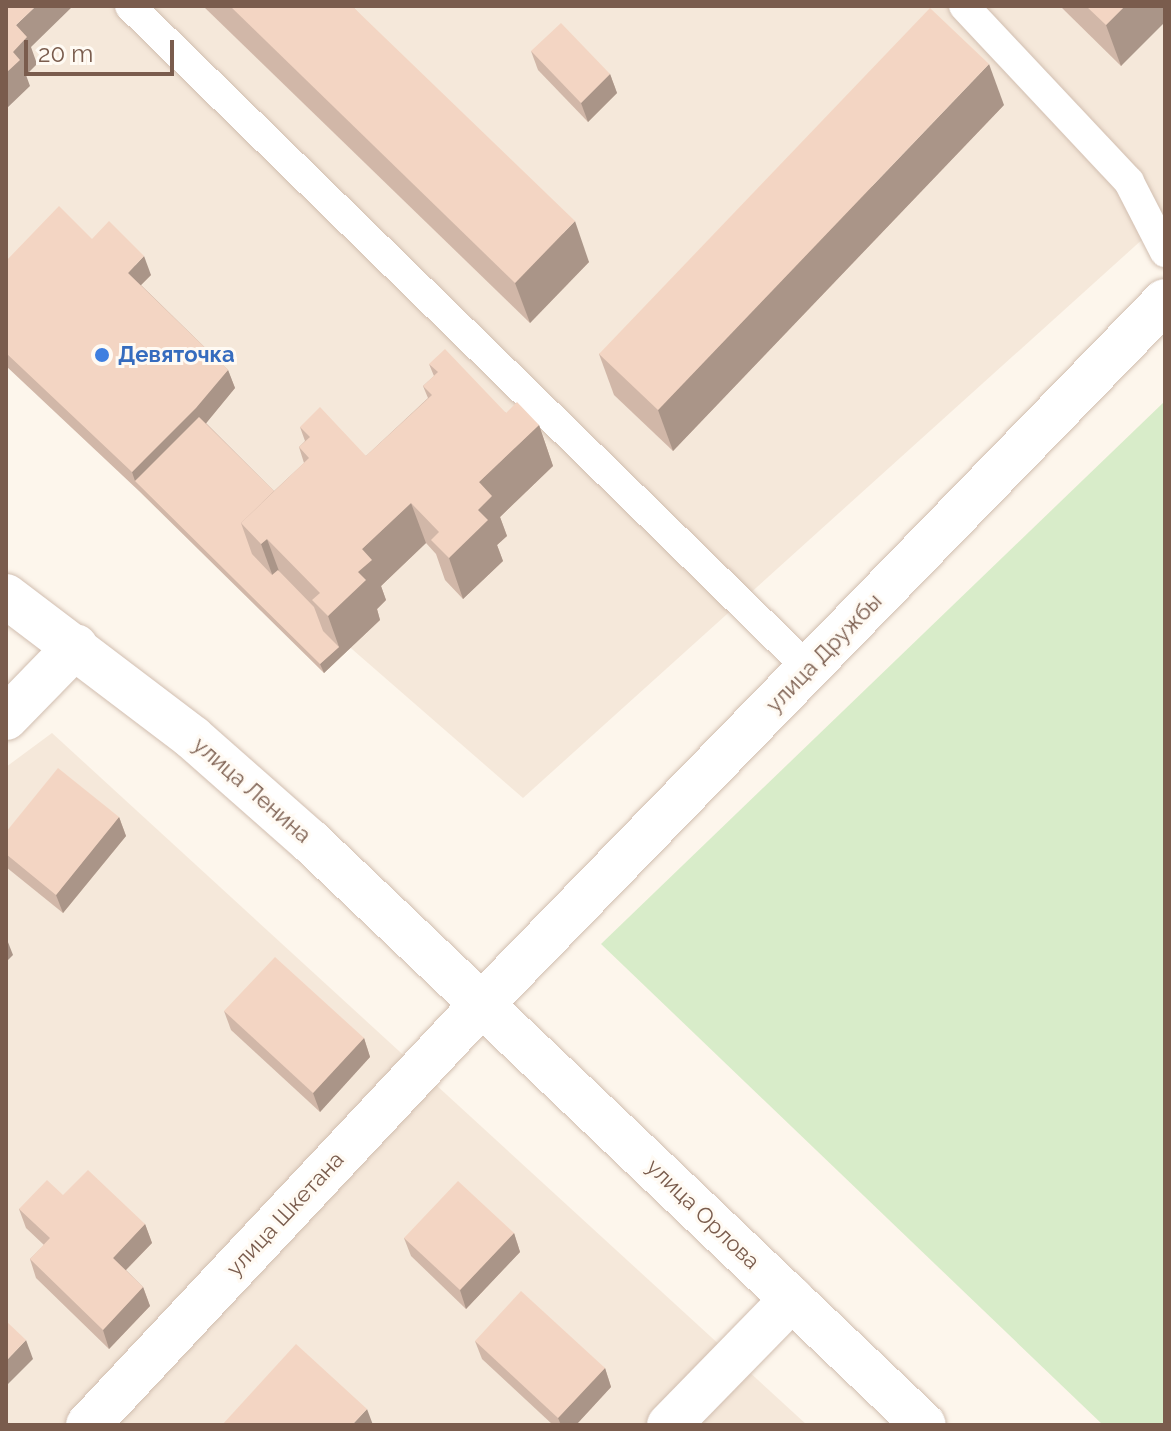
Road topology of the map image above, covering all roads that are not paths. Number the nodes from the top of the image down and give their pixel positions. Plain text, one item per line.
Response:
1 (130, 6) edge
2 (964, 6) edge
3 (1165, 252) edge
4 (1165, 301) edge
5 (6, 596) edge
6 (76, 646) junction
7 (809, 669) junction
8 (6, 718) edge
9 (482, 1004) junction
10 (792, 1299) junction
11 (88, 1425) edge
12 (669, 1425) edge
13 (924, 1425) edge

1 - 7 lane
2 - 3 lane
4 - 7 street, улица Дружбы
5 - 6 street, улица Ленина
6 - 8 street
6 - 9 street, улица Ленина
7 - 9 street, улица Дружбы
9 - 10 street, улица Орлова
9 - 11 street, улица Шкетана
10 - 12 street
10 - 13 street, улица Орлова

